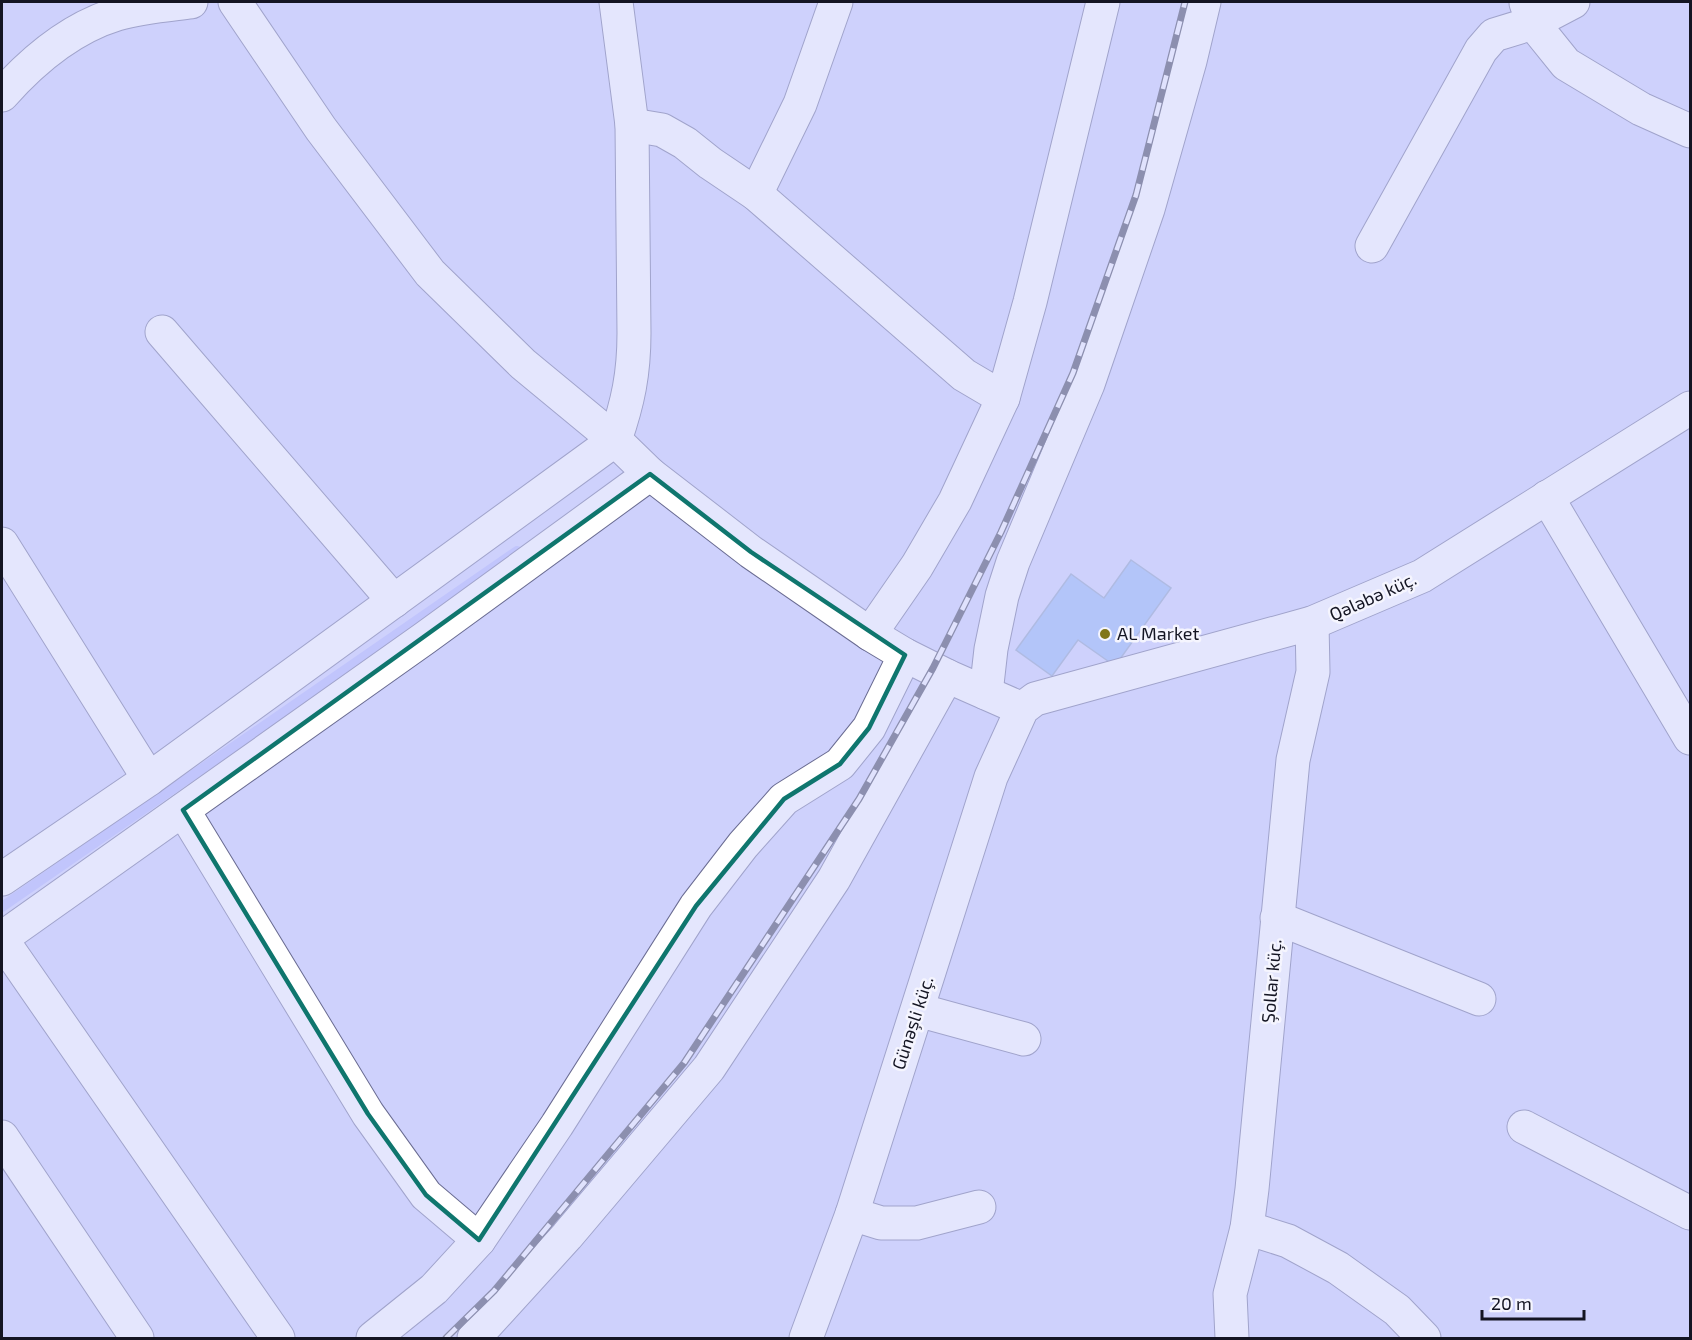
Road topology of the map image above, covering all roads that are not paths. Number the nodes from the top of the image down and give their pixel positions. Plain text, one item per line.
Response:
1 (191, 2) edge
2 (235, 2) edge
3 (616, 2) edge
4 (836, 2) edge
5 (1103, 2) edge
6 (1204, 2) edge
7 (1573, 2) edge
8 (1530, 12) edge
9 (2, 95) edge
10 (632, 125) junction
11 (1690, 131) edge
12 (756, 194) junction
13 (1372, 246) dead end
14 (162, 332) dead end
15 (1003, 398) junction
16 (1690, 408) edge
17 (615, 440) junction
18 (650, 474) junction
19 (1548, 497) junction
20 (2, 544) edge
21 (394, 601) junction
22 (1312, 623) junction
23 (870, 634) junction
24 (905, 655) junction
25 (947, 676) junction
26 (986, 693) junction
27 (1022, 709) junction
28 (1690, 738) edge
29 (149, 779) junction
30 (183, 810) junction
31 (2, 879) edge
32 (1277, 918) junction
33 (2, 939) edge
34 (1479, 999) dead end
35 (918, 1010) junction
36 (1024, 1040) dead end
37 (1524, 1127) dead end
38 (2, 1137) edge
39 (979, 1207) dead end
40 (852, 1214) junction
41 (1690, 1214) edge
42 (1247, 1228) junction
43 (479, 1240) junction
44 (137, 1338) edge
45 (278, 1338) edge
46 (373, 1338) edge
47 (474, 1338) edge
48 (806, 1338) edge
49 (1232, 1338) edge
50 (1424, 1338) edge

1 - 9 street
2 - 17 street
3 - 10 street
4 - 12 street
5 - 15 street
6 - 26 street
7 - 8 street
8 - 11 street
8 - 13 street
10 - 12 street
10 - 17 street
12 - 15 street
14 - 21 street
15 - 23 street
16 - 19 street, Qələbə küç.
17 - 18 street
17 - 21 street
18 - 23 street
18 - 30 street
19 - 22 street, Qələbə küç.
19 - 28 street
20 - 29 street
21 - 29 street
22 - 27 street, Qələbə küç.
22 - 32 street, Şollar küç.
23 - 24 street
24 - 25 street
24 - 43 street
25 - 26 street
25 - 47 street
26 - 27 street
27 - 35 street, Günəşli küç.
29 - 31 street
30 - 33 street
30 - 43 street
32 - 34 street
32 - 42 street, Şollar küç.
33 - 45 street
35 - 36 street
35 - 40 street, Günəşli küç.
37 - 41 street
38 - 44 street
39 - 40 street
40 - 48 street, Günəşli küç.
42 - 49 street, Şollar küç.
42 - 50 street
43 - 46 street

